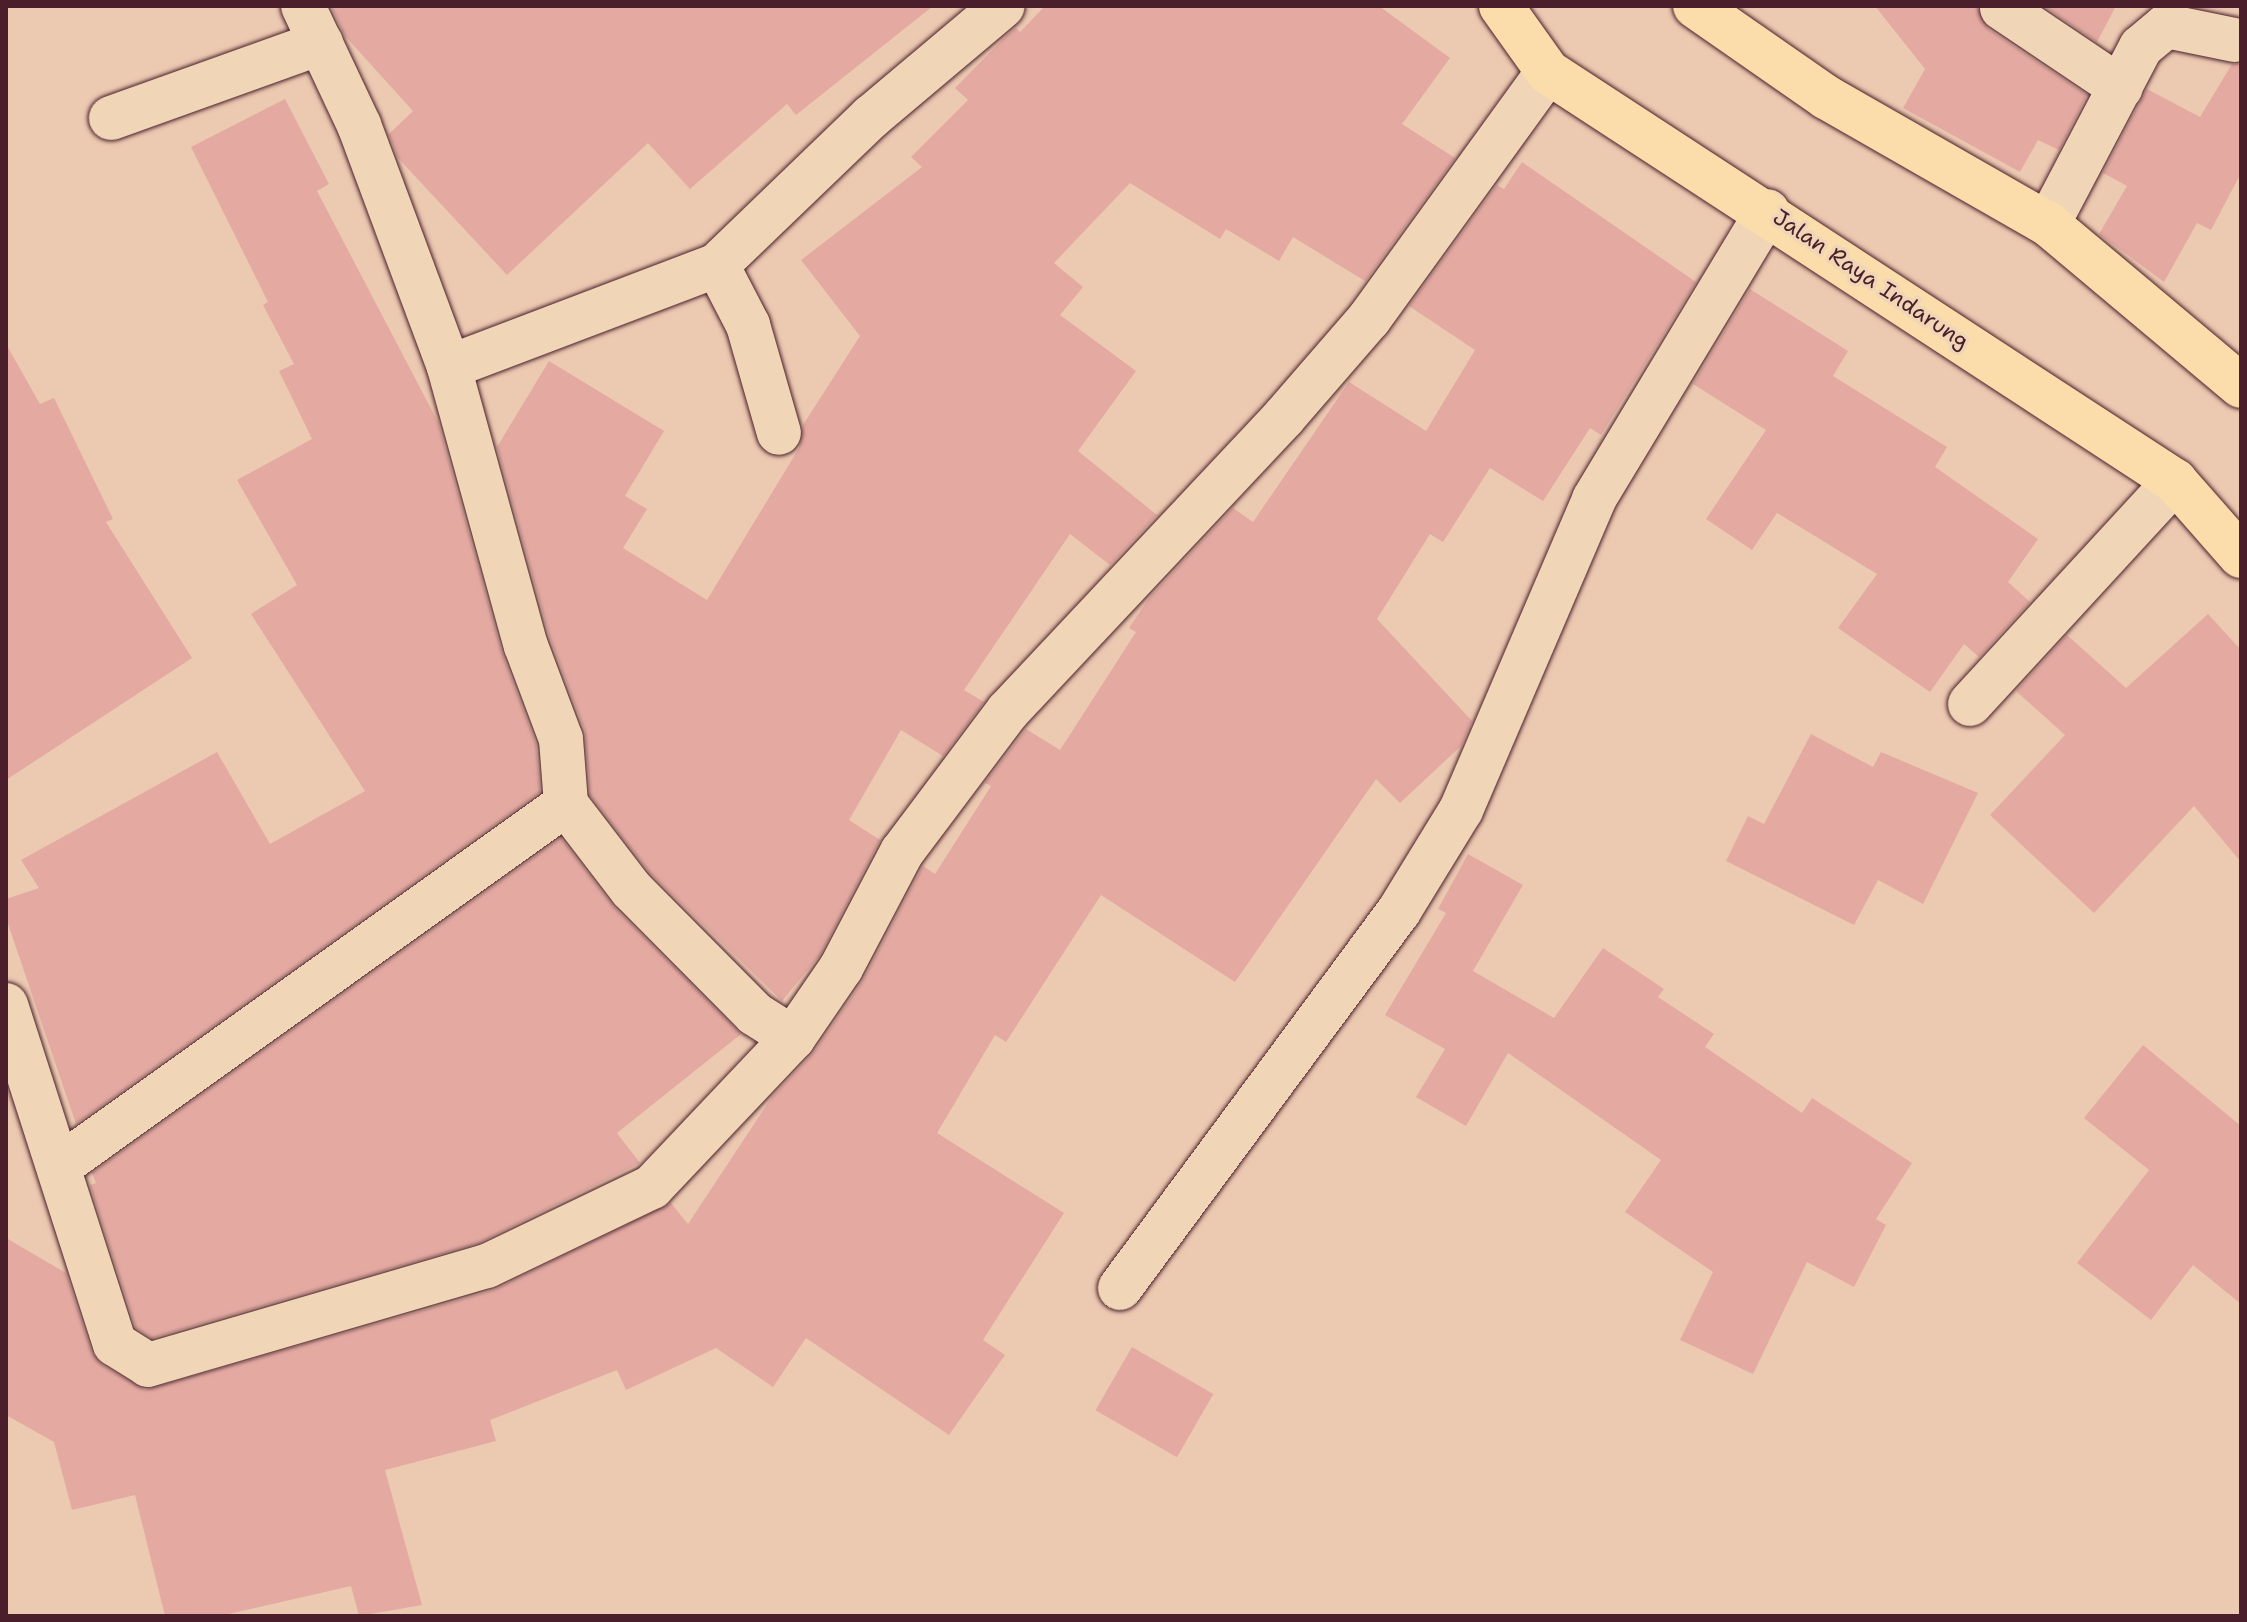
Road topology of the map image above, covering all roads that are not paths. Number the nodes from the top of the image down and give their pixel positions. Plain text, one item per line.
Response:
1 (1003, 6) edge
2 (1501, 6) edge
3 (1695, 6) edge
4 (2002, 8) dead end
5 (312, 25) edge
6 (2235, 40) dead end
7 (1548, 72) junction
8 (2121, 88) junction
9 (111, 118) dead end
10 (1768, 211) junction
11 (2048, 224) junction
12 (717, 265) junction
13 (449, 367) junction
14 (2241, 386) edge
15 (779, 433) dead end
16 (2175, 481) junction
17 (2241, 556) edge
18 (1970, 704) dead end
19 (566, 804) junction
20 (6, 1005) edge
21 (793, 1038) junction
22 (61, 1165) junction
23 (1120, 1288) dead end

1 - 12 street
2 - 7 highway, Jalan Raya Indarung
3 - 11 highway
4 - 8 street
5 - 9 street
5 - 13 street
6 - 8 street
7 - 10 highway, Jalan Raya Indarung
7 - 21 street
8 - 11 street
10 - 16 highway, Jalan Raya Indarung
10 - 23 street
11 - 14 highway
12 - 13 street
12 - 15 street
13 - 19 street
16 - 17 highway, Jalan Raya Indarung
16 - 18 street
19 - 21 street
19 - 22 street
20 - 22 street
21 - 22 street

